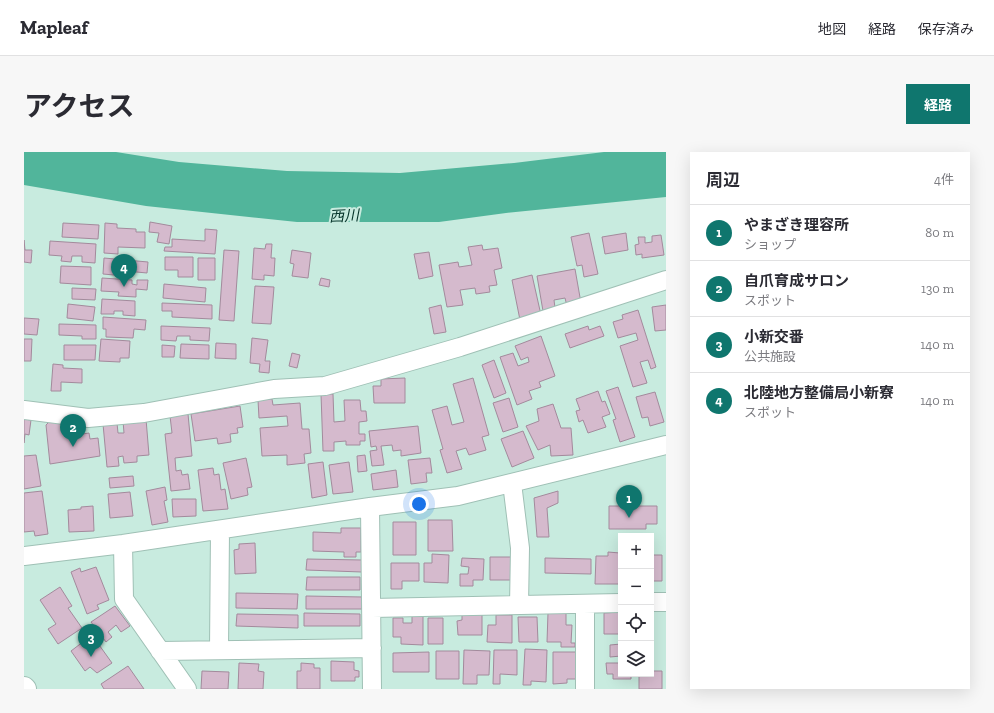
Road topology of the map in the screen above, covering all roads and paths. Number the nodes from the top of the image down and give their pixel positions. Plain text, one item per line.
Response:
1 (666, 280) edge
2 (24, 410) edge
3 (666, 445) edge
4 (512, 483) junction
5 (370, 507) junction
6 (220, 530) junction
7 (123, 544) junction
8 (24, 556) edge
9 (654, 602) edge
10 (666, 602) edge
11 (618, 603) edge
12 (585, 604) junction
13 (519, 605) junction
14 (372, 608) junction
15 (372, 648) junction
16 (219, 650) junction
17 (160, 651) junction
18 (187, 689) edge
19 (372, 689) edge
20 (585, 689) edge

1 - 2 street
3 - 4 street
4 - 5 street
4 - 13 street
5 - 6 street
5 - 14 street
6 - 7 street
6 - 16 street
7 - 8 street
7 - 17 street
9 - 10 street
11 - 12 street
12 - 13 street
12 - 20 street
13 - 14 street
14 - 15 street
15 - 16 street
15 - 19 street
16 - 17 street
17 - 18 street

